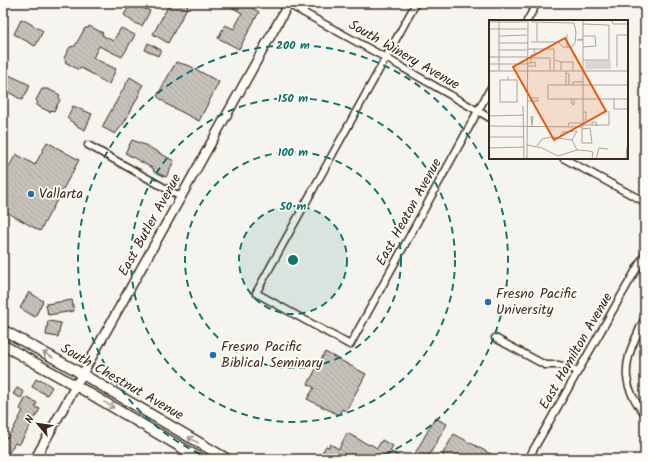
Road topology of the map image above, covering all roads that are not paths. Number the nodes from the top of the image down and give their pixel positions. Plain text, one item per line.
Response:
1 (287, 3) edge
2 (416, 3) edge
3 (537, 3) edge
4 (528, 20) edge
5 (386, 58) junction
6 (489, 91) edge
7 (478, 111) junction
8 (489, 117) edge
9 (88, 145) dead end
10 (565, 159) edge
11 (181, 197) junction
12 (645, 202) edge
13 (645, 254) edge
14 (645, 318) edge
15 (3, 330) edge
16 (496, 338) dead end
17 (3, 345) edge
18 (578, 371) junction
19 (82, 374) junction
20 (76, 386) junction
21 (645, 414) edge
22 (35, 459) edge
23 (201, 459) edge
24 (227, 459) edge
25 (528, 459) edge

1 - 5 street, South Winery Avenue
1 - 11 street, East Butler Avenue
2 - 5 street
3 - 4 street
5 - 7 street, South Winery Avenue
5 - 7 street, East Heaton Avenue
6 - 7 street, East Heaton Avenue
7 - 8 street, South Winery Avenue
9 - 11 street
10 - 12 street
11 - 19 street, East Butler Avenue
13 - 18 street, East Hamilton Avenue
14 - 21 street
19 -> 15 main road, South Chestnut Avenue
16 - 18 street
17 - 20 main road, South Chestnut Avenue
18 - 25 street, East Hamilton Avenue
19 - 20 street, East Butler Avenue
24 -> 19 main road, South Chestnut Avenue
20 - 22 street, East Butler Avenue
20 -> 23 main road, South Chestnut Avenue

